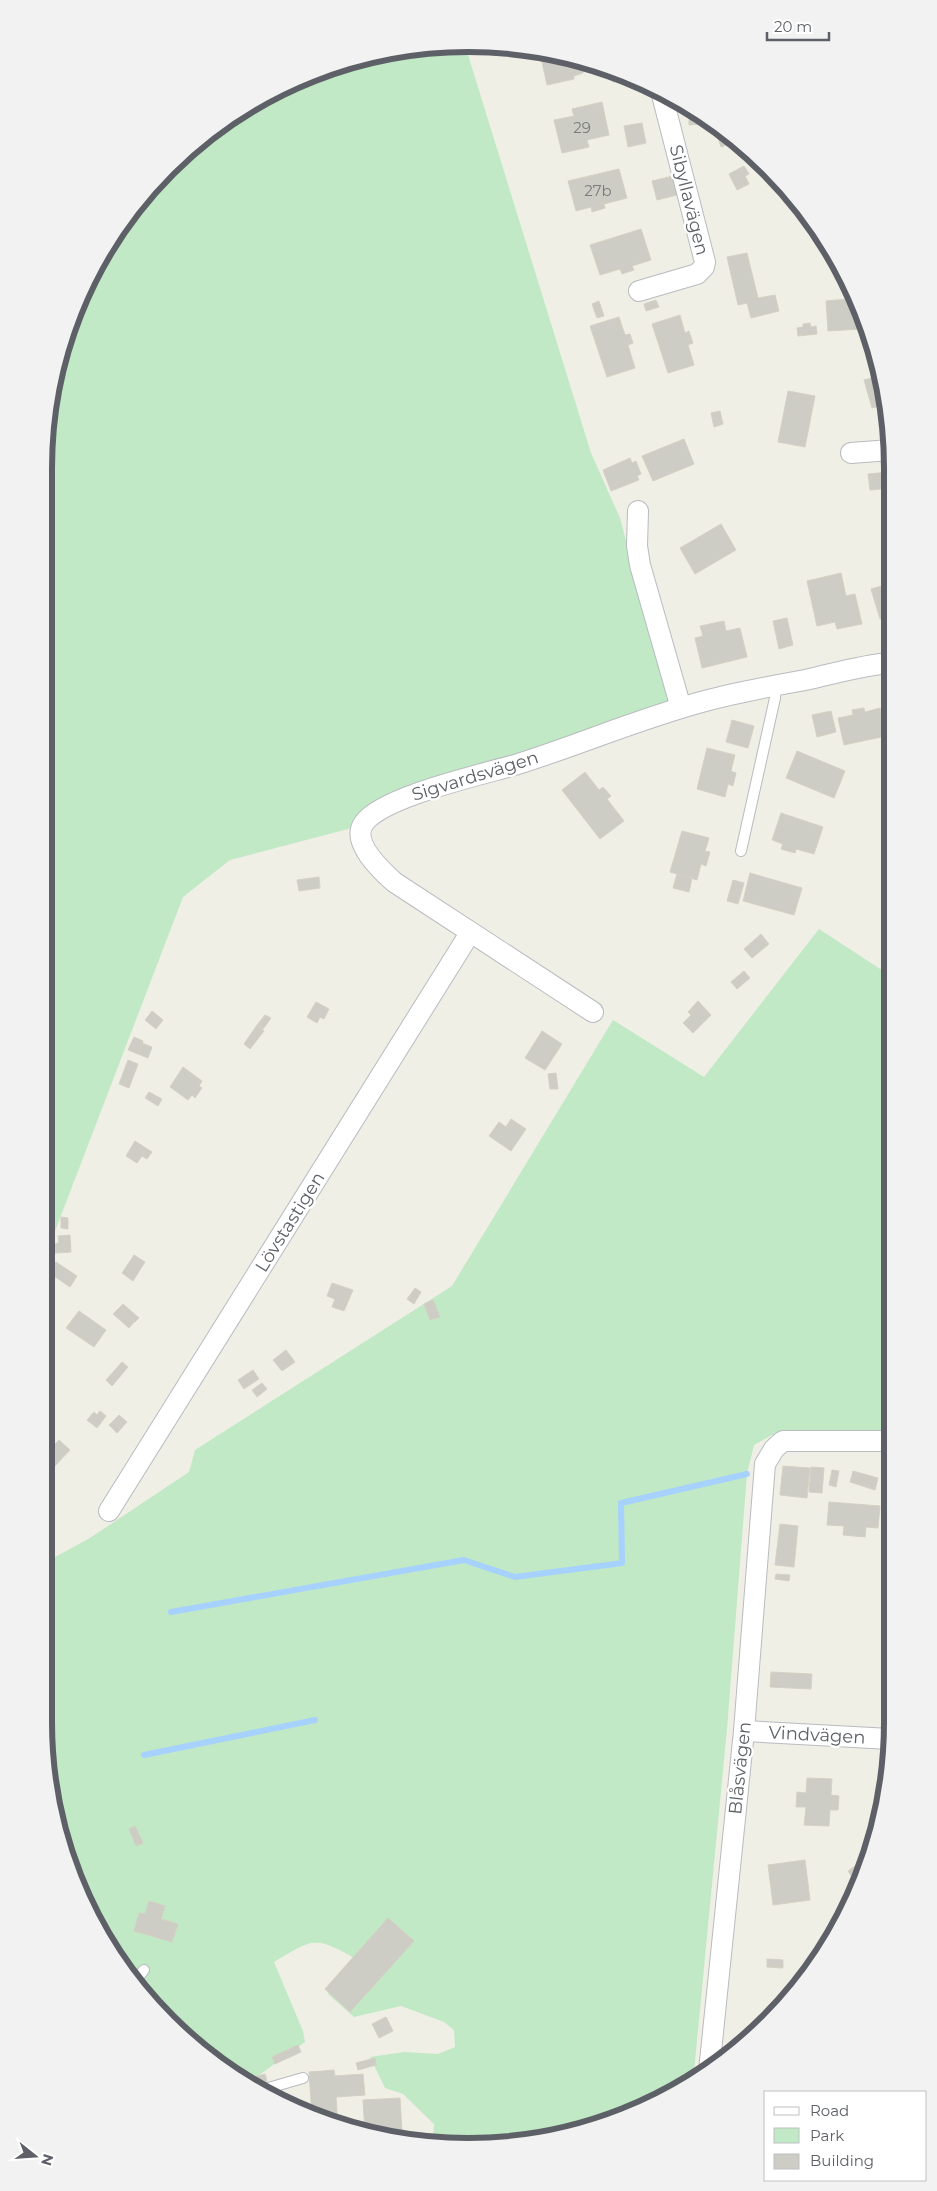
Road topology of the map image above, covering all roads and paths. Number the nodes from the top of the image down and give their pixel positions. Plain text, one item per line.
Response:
1 (664, 101) edge
2 (639, 291) dead end
3 (884, 450) edge
4 (851, 453) dead end
5 (638, 511) dead end
6 (884, 664) edge
7 (776, 686) junction
8 (681, 708) junction
9 (741, 851) dead end
10 (470, 933) junction
11 (593, 1012) dead end
12 (884, 1441) edge
13 (109, 1511) dead end
14 (744, 1731) junction
15 (884, 1739) edge
16 (144, 1970) dead end
17 (139, 1977) edge
18 (709, 2062) edge
19 (303, 2078) dead end
20 (269, 2088) edge

1 - 2 street, Sibyllavägen
3 - 4 street
5 - 8 street
6 - 7 street, Sigvardsvägen
7 - 8 street, Sigvardsvägen
7 - 9 lane
8 - 10 street, Sigvardsvägen
10 - 11 street, Sigvardsvägen
10 - 13 street, Lövstastigen
12 - 14 street, Blåsvägen
14 - 15 street, Vindvägen
14 - 18 street, Blåsvägen
16 - 17 lane
19 - 20 lane

